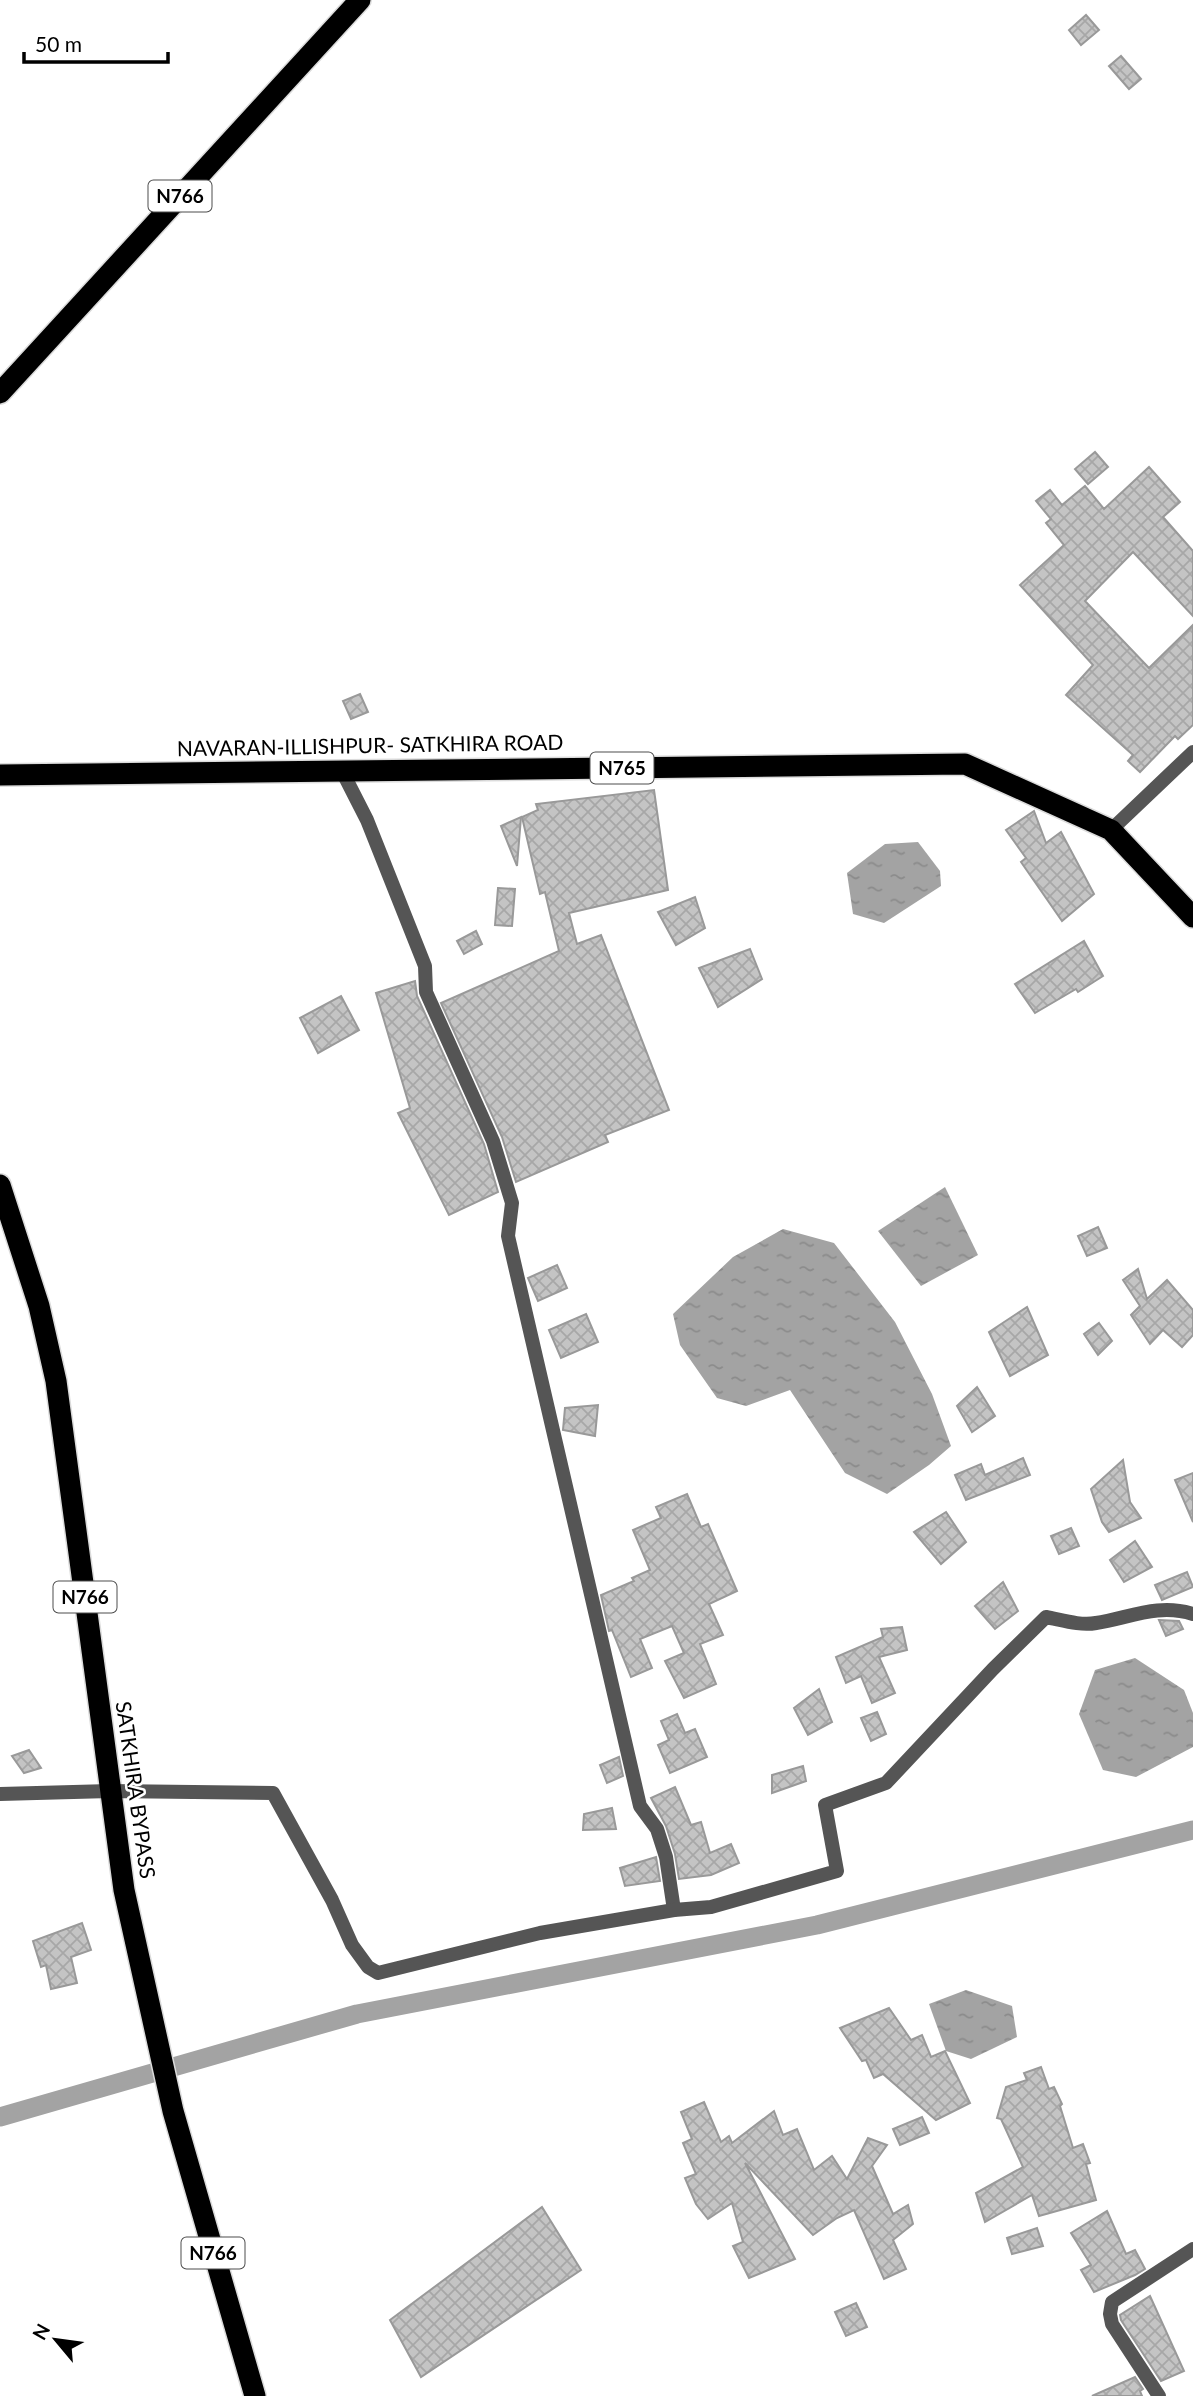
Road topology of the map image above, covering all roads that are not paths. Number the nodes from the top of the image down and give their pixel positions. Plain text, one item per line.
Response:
1 (360, 0) edge
2 (0, 393) edge
3 (1193, 752) edge
4 (342, 771) junction
5 (0, 775) edge
6 (1111, 830) junction
7 (1193, 917) edge
8 (0, 1185) edge
9 (1193, 1614) edge
10 (110, 1791) junction
11 (0, 1794) edge
12 (674, 1910) junction
13 (1193, 2249) edge
14 (255, 2396) edge
15 (1159, 2396) edge

1 - 2 highway, N766
3 - 6 street
4 - 5 highway, NAVARAN-ILLISHPUR- SATKHIRA ROAD / N765
4 - 6 highway, NAVARAN-ILLISHPUR- SATKHIRA ROAD / N765
4 - 12 street
6 - 7 highway, NAVARAN-ILLISHPUR- SATKHIRA ROAD / N765
8 - 10 highway, SATKHIRA BYPASS / N766
9 - 12 street
10 - 11 street
10 - 12 street
10 - 14 highway, SATKHIRA BYPASS / N766
13 - 15 street

